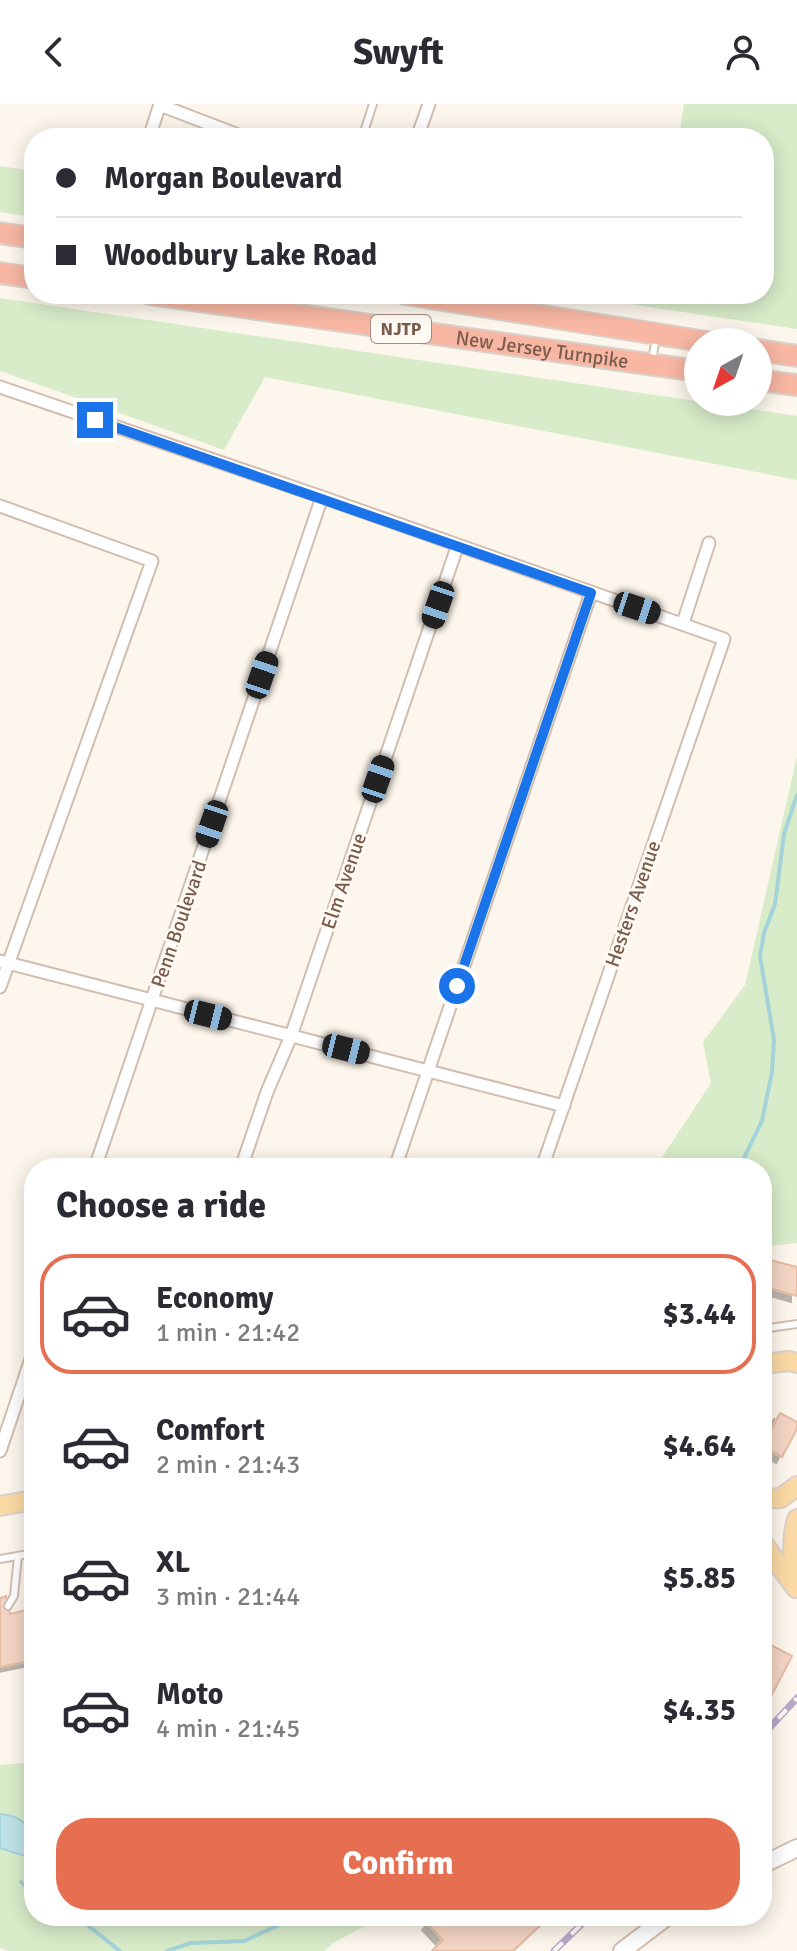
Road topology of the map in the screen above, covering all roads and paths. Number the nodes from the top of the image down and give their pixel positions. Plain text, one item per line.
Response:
1 (160, 104) edge
2 (373, 104) edge
3 (429, 104) edge
4 (152, 128) edge
5 (221, 128) edge
6 (365, 128) edge
7 (421, 128) edge
8 (0, 233) edge
9 (24, 237) edge
10 (0, 273) edge
11 (24, 277) edge
12 (221, 304) edge
13 (468, 304) edge
14 (657, 334) junction
15 (684, 338) edge
16 (772, 352) edge
17 (797, 356) edge
18 (652, 365) junction
19 (684, 369) edge
20 (772, 382) edge
21 (797, 385) edge
22 (0, 387) edge
23 (322, 497) junction
24 (0, 506) edge
25 (709, 543) dead end
26 (457, 547) junction
27 (591, 593) junction
28 (683, 623) junction
29 (4, 963) edge
30 (0, 987) edge
31 (153, 1001) junction
32 (291, 1036) junction
33 (428, 1070) junction
34 (564, 1106) junction
35 (98, 1158) edge
36 (244, 1158) edge
37 (398, 1158) edge
38 (546, 1158) edge
39 (797, 1324) edge
40 (772, 1328) edge
41 (797, 1360) edge
42 (772, 1363) edge
43 (24, 1380) edge
44 (0, 1451) edge
45 (797, 1486) edge
46 (772, 1498) edge
47 (24, 1502) edge
48 (0, 1506) edge
49 (797, 1519) edge
50 (24, 1555) edge
51 (772, 1555) edge
52 (18, 1556) junction
53 (0, 1559) edge
54 (797, 1579) edge
55 (797, 1590) edge
56 (8, 1606) dead end
57 (797, 1848) edge
58 (772, 1860) edge
59 (655, 1926) edge
60 (622, 1951) edge

1 - 4 street
1 - 5 street
2 - 6 lane
3 - 7 street
8 - 9 highway
10 - 11 highway
12 - 18 highway, New Jersey Turnpike / NJTP
13 - 14 highway, New Jersey Turnpike / NJTP
14 - 15 highway, New Jersey Turnpike / NJTP
14 - 18 lane
16 - 17 highway
18 - 19 highway, New Jersey Turnpike / NJTP
20 - 21 highway
22 - 23 street
23 - 26 street
23 - 31 street, Penn Boulevard
24 - 29 street
25 - 28 street
26 - 27 street
26 - 32 street, Elm Avenue
27 - 28 street
27 - 33 street
28 - 34 street, Hesters Avenue
29 - 30 street
29 - 31 street
31 - 32 street
31 - 35 street, Penn Boulevard
32 - 33 street
32 - 36 street, Elm Avenue
33 - 34 street
33 - 37 street
34 - 38 street, Hesters Avenue
39 - 40 lane
41 - 42 main road
43 - 44 street
45 - 46 main road
47 - 48 main road
49 - 54 main road
50 - 52 lane
51 - 55 main road
52 - 53 lane
52 - 56 lane
57 - 58 street
59 - 60 street

